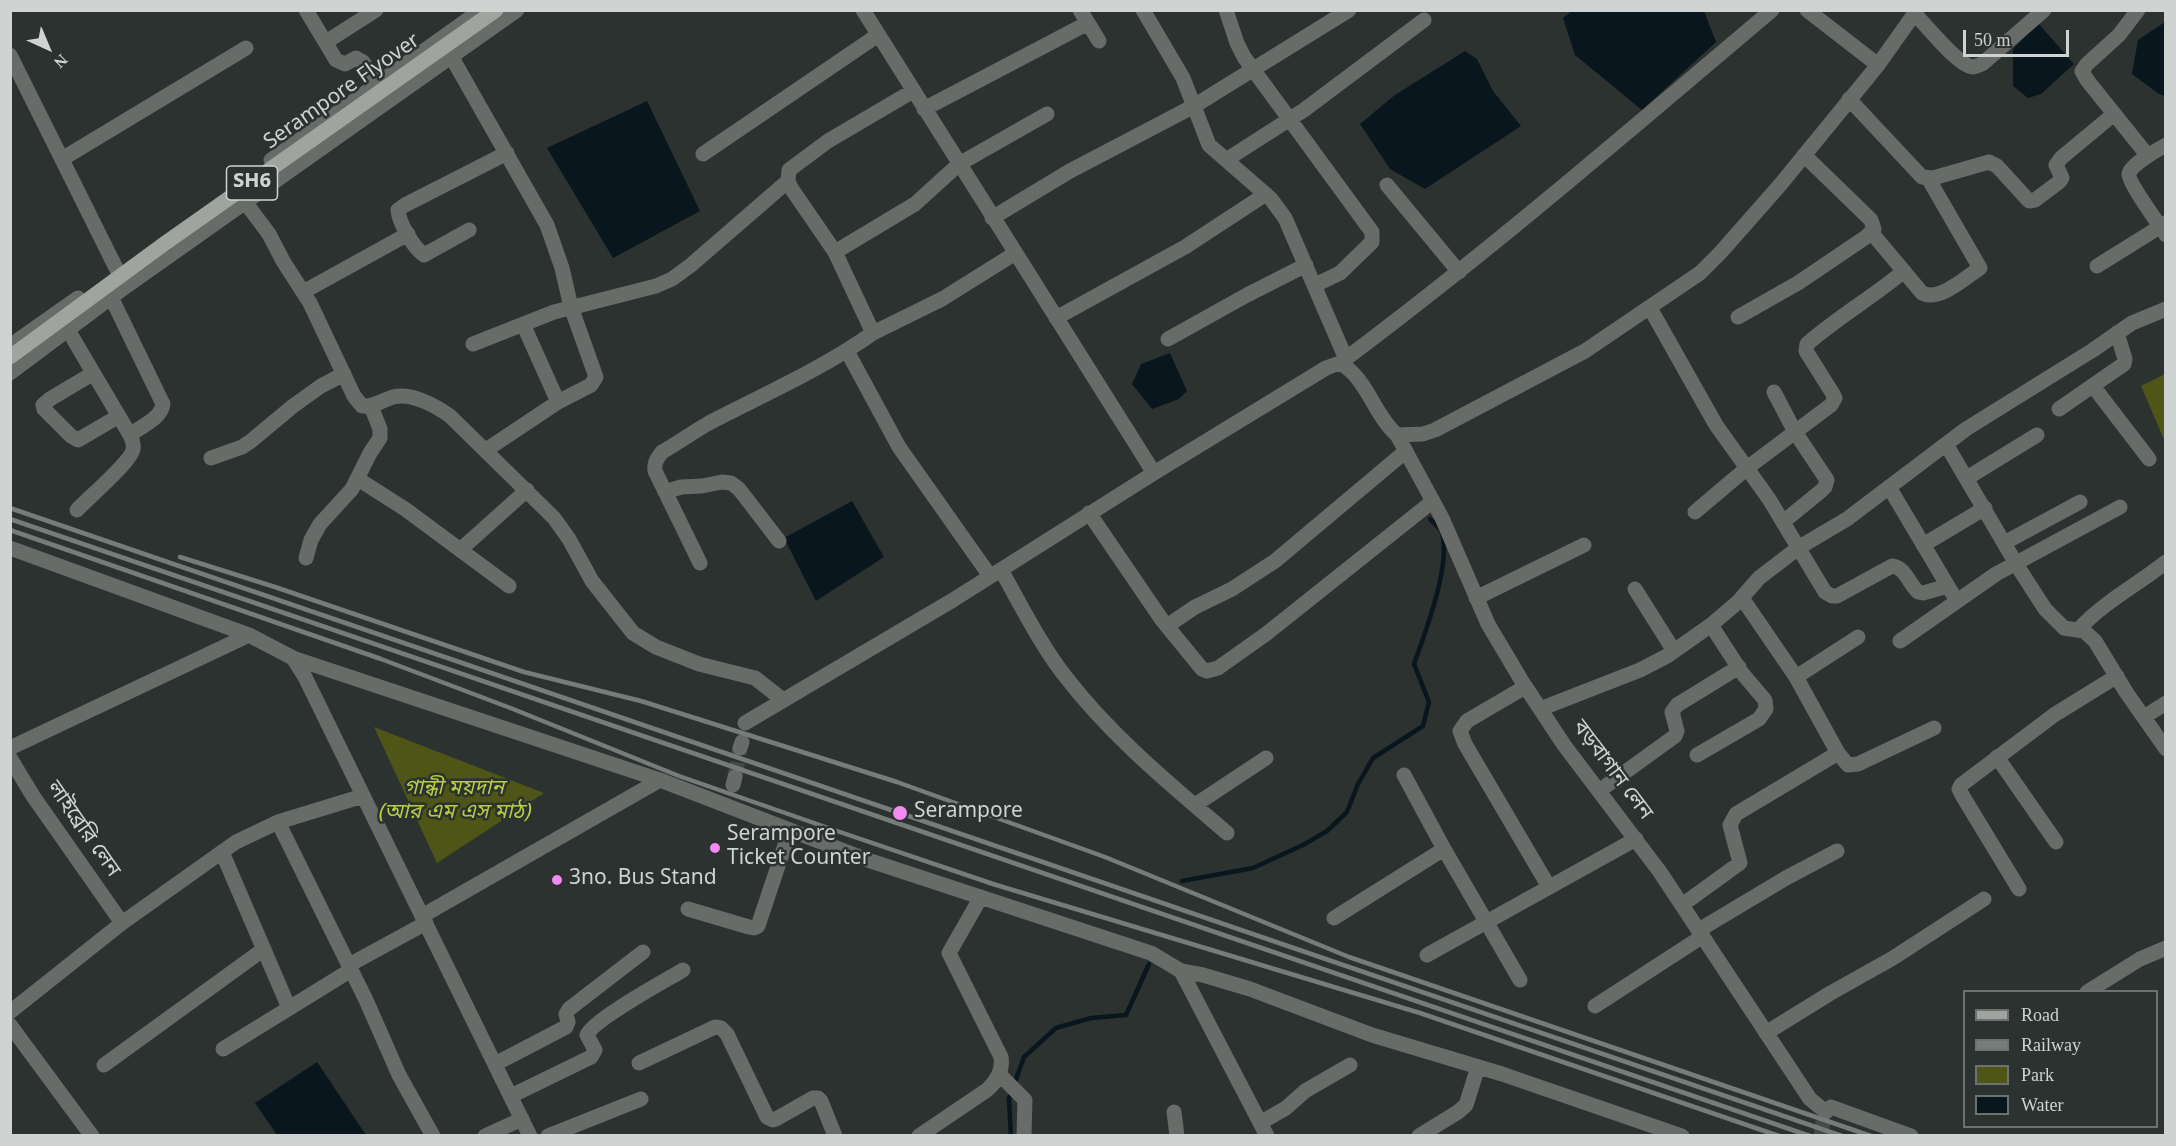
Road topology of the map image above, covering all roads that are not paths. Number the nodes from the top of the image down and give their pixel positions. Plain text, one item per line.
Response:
1 (306, 10) edge
2 (376, 10) edge
3 (481, 10) edge
4 (496, 10) edge
5 (518, 10) edge
6 (862, 10) edge
7 (1143, 10) edge
8 (1226, 10) edge
9 (1349, 10) edge
10 (1772, 10) edge
11 (1807, 10) edge
12 (2044, 10) edge
13 (2138, 10) edge
14 (1916, 12) edge
15 (1084, 17) edge
16 (1424, 20) dead end
17 (878, 35) junction
18 (1099, 41) dead end
19 (326, 42) junction
20 (246, 48) dead end
21 (10, 55) edge
22 (452, 56) junction
23 (1878, 65) junction
24 (1253, 70) junction
25 (378, 83) junction
26 (913, 91) junction
27 (1849, 99) junction
28 (1194, 106) junction
29 (924, 109) junction
30 (1047, 114) dead end
31 (2114, 114) junction
32 (1291, 119) junction
33 (2166, 145) edge
34 (507, 153) junction
35 (704, 154) dead end
36 (1804, 155) junction
37 (2148, 156) junction
38 (62, 159) junction
39 (1226, 160) junction
40 (958, 164) junction
41 (1928, 178) junction
42 (788, 181) junction
43 (1387, 185) dead end
44 (1266, 194) junction
45 (245, 202) junction
46 (992, 218) junction
47 (2164, 228) edge
48 (469, 230) dead end
49 (1871, 232) junction
50 (408, 234) junction
51 (835, 252) junction
52 (1014, 254) junction
53 (1306, 265) junction
54 (2097, 266) dead end
55 (117, 270) junction
56 (1904, 271) junction
57 (1459, 272) junction
58 (1315, 285) junction
59 (303, 292) junction
60 (111, 297) junction
61 (571, 307) junction
62 (1650, 308) junction
63 (2166, 309) edge
64 (1738, 317) dead end
65 (1056, 318) junction
66 (524, 324) junction
67 (68, 330) junction
68 (873, 333) junction
69 (2117, 333) junction
70 (1168, 339) dead end
71 (473, 344) dead end
72 (10, 346) edge
73 (847, 351) junction
74 (10, 357) edge
75 (1343, 361) junction
76 (10, 373) edge
77 (92, 374) junction
78 (344, 374) junction
79 (2092, 386) junction
80 (1774, 392) dead end
81 (558, 402) junction
82 (371, 406) junction
83 (2060, 409) dead end
84 (118, 416) junction
85 (1795, 432) junction
86 (130, 435) junction
87 (1397, 435) junction
88 (2037, 435) dead end
89 (1947, 444) junction
90 (486, 450) junction
91 (1406, 451) junction
92 (211, 458) dead end
93 (2149, 459) dead end
94 (1747, 468) junction
95 (1154, 472) junction
96 (1966, 478) junction
97 (358, 479) junction
98 (1889, 487) junction
99 (527, 490) junction
100 (665, 492) junction
101 (1432, 501) junction
102 (2080, 502) dead end
103 (2120, 507) dead end
104 (1985, 508) junction
105 (77, 510) dead end
106 (1695, 512) dead end
107 (1089, 513) junction
108 (1783, 522) junction
109 (779, 541) dead end
110 (2004, 543) junction
111 (1584, 545) dead end
112 (1923, 545) junction
113 (10, 548) edge
114 (1798, 548) junction
115 (460, 550) junction
116 (306, 558) dead end
117 (2166, 562) edge
118 (700, 563) dead end
119 (2015, 563) junction
120 (996, 573) junction
121 (509, 586) dead end
122 (1948, 586) junction
123 (1635, 589) dead end
124 (1476, 598) junction
125 (1742, 598) junction
126 (1958, 602) junction
127 (1711, 625) junction
128 (1167, 626) junction
129 (2079, 629) junction
130 (249, 635) junction
131 (1858, 637) dead end
132 (1900, 641) dead end
133 (1674, 651) junction
134 (293, 658) junction
135 (1739, 667) junction
136 (2117, 676) junction
137 (1796, 677) junction
138 (1526, 687) junction
139 (783, 700) junction
140 (2166, 703) edge
141 (1540, 709) junction
142 (2144, 717) junction
143 (745, 722) dead end
144 (1934, 728) dead end
145 (10, 748) edge
146 (2166, 749) edge
147 (1838, 753) junction
148 (1697, 755) dead end
149 (10, 758) edge
150 (1266, 758) dead end
151 (1997, 758) junction
152 (1404, 775) dead end
153 (660, 780) junction
154 (1599, 790) junction
155 (363, 795) junction
156 (1195, 805) junction
157 (278, 822) junction
158 (790, 830) junction
159 (1227, 833) dead end
160 (1636, 839) junction
161 (2056, 842) dead end
162 (1444, 849) junction
163 (1837, 851) dead end
164 (222, 852) junction
165 (1549, 887) junction
166 (2019, 889) dead end
167 (981, 897) junction
168 (1984, 899) dead end
169 (1682, 905) junction
170 (688, 909) dead end
171 (1334, 918) dead end
172 (424, 920) junction
173 (1486, 923) junction
174 (122, 924) junction
175 (1701, 933) junction
176 (264, 949) junction
177 (644, 952) dead end
178 (2164, 952) edge
179 (1427, 955) dead end
180 (350, 968) junction
181 (684, 970) dead end
182 (1181, 971) junction
183 (1520, 980) dead end
184 (2090, 990) edge
185 (1595, 1006) dead end
186 (290, 1008) junction
187 (10, 1012) edge
188 (10, 1025) edge
189 (1766, 1033) junction
190 (223, 1049) dead end
191 (639, 1063) dead end
192 (104, 1065) dead end
193 (495, 1065) junction
194 (1350, 1065) dead end
195 (1478, 1067) junction
196 (999, 1074) junction
197 (511, 1096) junction
198 (641, 1099) dead end
199 (1174, 1112) dead end
200 (522, 1119) junction
201 (1263, 1129) edge
202 (1640, 1129) edge
203 (831, 1134) edge
204 (92, 1136) edge
205 (433, 1136) edge
206 (485, 1136) edge
207 (530, 1136) edge
208 (548, 1136) edge
209 (920, 1136) edge
210 (1024, 1136) edge
211 (1177, 1136) edge
212 (1419, 1136) edge
213 (1682, 1136) edge
214 (1911, 1136) edge

1 - 19 street
2 - 19 street
3 - 25 street
4 - 74 main road, Serampore Flyover / SH6
5 - 22 street
6 - 17 street
7 - 28 street
8 - 24 street
9 - 24 street
10 - 57 street
11 - 23 street
12 - 14 street
13 - 31 street
14 - 23 street
15 - 18 street
15 - 29 street
16 - 32 street
17 - 26 street
17 - 35 street
19 - 25 street
20 - 38 street
21 - 38 street
22 - 34 street
22 - 45 street
23 - 27 street
24 - 28 street
24 - 32 street
25 - 55 street
26 - 29 street
26 - 42 street
27 - 36 street
27 - 41 street
28 - 39 street
28 - 46 street
29 - 40 street
30 - 40 street
31 - 37 street
31 - 41 street
32 - 39 street
32 - 58 street
33 - 37 street
34 - 50 street
34 - 61 street
36 - 49 street
36 - 62 street
37 - 47 street
38 - 55 street
39 - 44 street
40 - 46 street
40 - 51 street
41 - 56 street
42 - 51 street
42 - 61 street
43 - 57 street
44 - 53 street
44 - 65 street
45 - 59 street
45 - 60 street
46 - 52 street
47 - 54 street
48 - 50 street
49 - 56 street
49 - 64 street
50 - 59 street
51 - 68 street
52 - 65 street
52 - 68 street
53 - 58 street
53 - 70 street
55 - 72 street
56 - 85 street
57 - 75 street
58 - 75 street
59 - 78 street
60 - 67 street
60 - 86 street
61 - 66 street
61 - 81 street
62 - 87 street
62 - 94 street
63 - 69 street
65 - 95 street
66 - 71 street
66 - 81 street
67 - 76 street
67 - 77 street
68 - 73 street
69 - 79 street
69 - 89 street
73 - 100 street
73 - 120 street
75 - 87 street, বড়বাগান লেন
75 - 95 street
77 - 84 street
77 - 84 street
78 - 82 street
78 - 92 street
79 - 83 street
79 - 93 street
80 - 85 street
81 - 90 street
82 - 90 street
82 - 97 street
84 - 86 street
85 - 94 street
85 - 108 street
86 - 105 street
87 - 91 street, বড়বাগান লেন
88 - 96 street
89 - 96 street
89 - 98 street
90 - 99 street
91 - 101 street, বড়বাগান লেন
91 - 128 street
94 - 106 street
94 - 108 street
95 - 107 street
96 - 104 street
97 - 115 street
97 - 116 street
98 - 112 street
98 - 114 street
99 - 115 street
99 - 139 street
100 - 109 street
100 - 118 street
101 - 124 street, বড়বাগান লেন
101 - 128 street
102 - 110 street
103 - 119 street
104 - 110 street
104 - 112 street
107 - 120 street
107 - 128 street
108 - 114 street
110 - 119 street
111 - 124 street
112 - 122 street
113 - 130 street
114 - 122 street
114 - 125 street
115 - 121 street
117 - 129 street
119 - 126 street
119 - 129 street
120 - 139 street
120 - 156 street
122 - 126 street
123 - 133 street
124 - 138 street, বড়বাগান লেন
125 - 127 street
125 - 137 street
126 - 132 street
127 - 133 street
127 - 135 street
129 - 136 street
130 - 134 street
130 - 145 street
131 - 137 street
133 - 141 street
134 - 153 street
134 - 155 street
135 - 148 street
135 - 154 street
136 - 142 street
136 - 151 street
137 - 147 street
138 - 141 street, বড়বাগান লেন
138 - 165 street
139 - 143 street
140 - 142 street
141 - 154 street, বড়বাগান লেন
142 - 146 street
144 - 147 street
147 - 169 street
149 - 174 street, লাইব্রেরি লেন
150 - 156 street
151 - 161 street
151 - 166 street
152 - 162 street
153 - 158 street
153 - 172 street
154 - 160 street, বড়বাগান লেন
155 - 157 street
155 - 172 street
156 - 159 street
157 - 164 street
157 - 180 street
158 - 167 street
158 - 170 street
160 - 165 street
160 - 169 street, বড়বাগান লেন
162 - 171 street
162 - 173 street
163 - 175 street
164 - 174 street
164 - 176 street
165 - 173 street
167 - 182 street
167 - 196 street
168 - 189 street
169 - 175 street, বড়বাগান লেন
172 - 180 street
172 - 193 street
173 - 179 street
173 - 183 street
174 - 187 street
175 - 185 street
175 - 189 street, বড়বাগান লেন
176 - 186 street
176 - 192 street
177 - 193 street
178 - 184 street
180 - 186 street
180 - 205 street
181 - 197 street
182 - 195 street
182 - 201 street
186 - 190 street
188 - 204 street
189 - 214 street, বড়বাগান লেন
191 - 203 street
193 - 197 street
194 - 201 street
195 - 202 street
195 - 212 street
196 - 209 street
196 - 210 street
197 - 200 street
198 - 208 street
199 - 211 street
200 - 206 street
200 - 207 street
202 - 213 street

